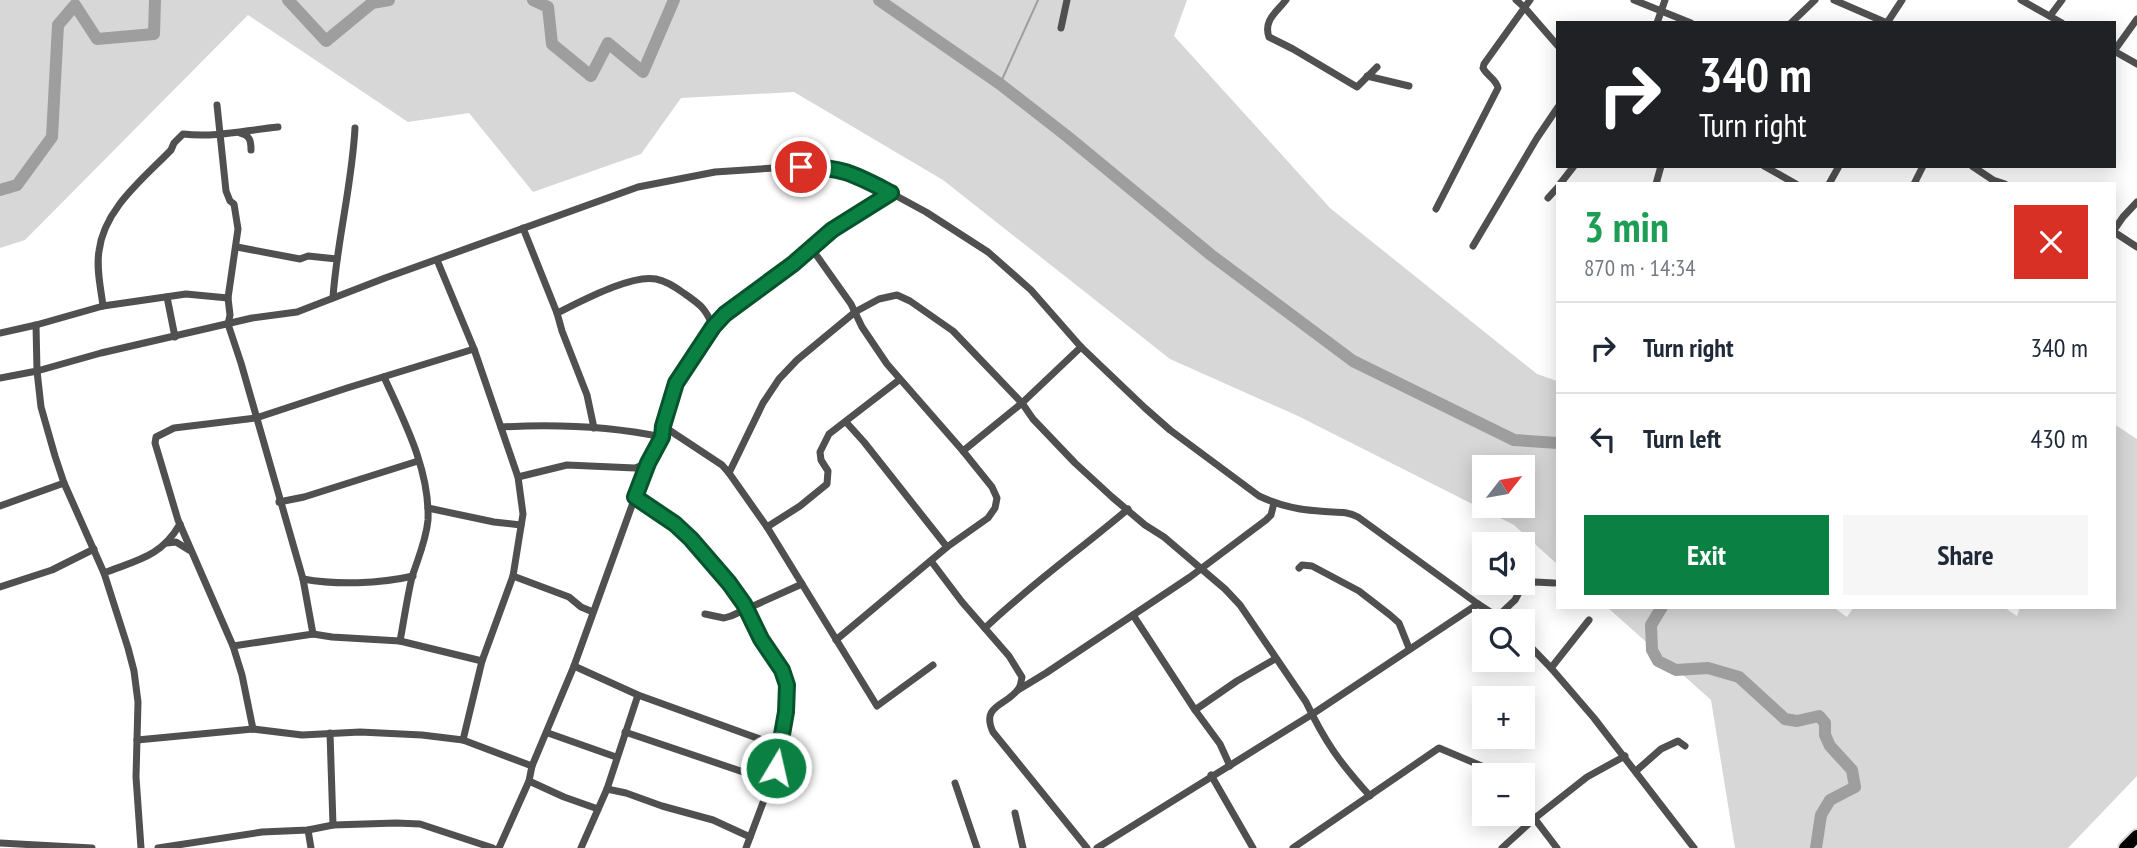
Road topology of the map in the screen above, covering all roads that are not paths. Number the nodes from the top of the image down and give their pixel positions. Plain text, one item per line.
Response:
1 (1067, 0) edge
2 (1286, 0) edge
3 (1516, 0) edge
4 (1530, 0) edge
5 (1634, 0) edge
6 (1665, 0) edge
7 (1815, 0) edge
8 (1834, 0) edge
9 (1902, 0) edge
10 (2021, 0) edge
11 (2062, 0) edge
12 (1525, 8) junction
13 (1660, 9) junction
14 (2050, 16) junction
15 (2137, 19) edge
16 (1657, 21) edge
17 (1687, 21) edge
18 (1793, 21) edge
19 (1882, 21) edge
20 (1888, 21) edge
21 (2059, 21) edge
22 (1061, 28) dead end
23 (1556, 44) edge
24 (2116, 48) edge
25 (2116, 52) edge
26 (2137, 64) edge
27 (1377, 67) dead end
28 (1367, 76) junction
29 (1409, 86) dead end
30 (217, 105) dead end
31 (1556, 110) edge
32 (278, 127) dead end
33 (355, 128) dead end
34 (239, 133) junction
35 (220, 136) junction
36 (251, 150) dead end
37 (1767, 168) edge
38 (1975, 168) edge
39 (1789, 182) edge
40 (1998, 182) edge
41 (1556, 189) edge
42 (891, 193) junction
43 (1548, 198) dead end
44 (2137, 202) edge
45 (1436, 209) dead end
46 (523, 228) junction
47 (2116, 228) edge
48 (2116, 232) edge
49 (1473, 246) dead end
50 (237, 247) junction
51 (2137, 247) edge
52 (812, 249) junction
53 (337, 258) junction
54 (437, 260) junction
55 (167, 297) junction
56 (228, 298) junction
57 (333, 298) junction
58 (103, 306) junction
59 (855, 312) junction
60 (557, 313) junction
61 (228, 324) junction
62 (36, 325) junction
63 (713, 327) junction
64 (0, 333) edge
65 (174, 337) junction
66 (1081, 347) junction
67 (474, 349) junction
68 (37, 370) junction
69 (0, 377) edge
70 (384, 377) junction
71 (900, 380) junction
72 (1022, 403) junction
73 (257, 418) junction
74 (846, 422) junction
75 (663, 426) junction
76 (501, 427) junction
77 (594, 428) junction
78 (662, 437) junction
79 (963, 451) junction
80 (418, 461) junction
81 (648, 463) junction
82 (729, 473) junction
83 (518, 477) junction
84 (64, 483) junction
85 (635, 497) junction
86 (279, 502) junction
87 (1274, 503) junction
88 (0, 506) edge
89 (428, 508) junction
90 (1128, 509) junction
91 (180, 524) junction
92 (521, 524) junction
93 (767, 527) junction
94 (167, 543) junction
95 (947, 547) junction
96 (94, 549) junction
97 (190, 550) junction
98 (1186, 556) junction
99 (931, 561) junction
100 (1299, 568) dead end
101 (1201, 569) junction
102 (104, 573) junction
103 (413, 576) junction
104 (513, 576) junction
105 (1190, 577) junction
106 (303, 579) junction
107 (1554, 583) dead end
108 (802, 584) junction
109 (0, 587) edge
110 (1478, 604) junction
111 (1486, 609) edge
112 (1508, 609) edge
113 (747, 610) junction
114 (593, 612) junction
115 (705, 614) dead end
116 (1133, 615) junction
117 (1589, 620) dead end
118 (985, 628) junction
119 (313, 634) junction
120 (836, 640) junction
121 (400, 641) junction
122 (233, 646) junction
123 (1409, 648) junction
124 (1535, 651) edge
125 (1275, 659) junction
126 (482, 661) junction
127 (933, 665) dead end
128 (574, 666) junction
129 (1551, 668) junction
130 (1018, 690) junction
131 (638, 695) junction
132 (1195, 710) junction
133 (1311, 715) junction
134 (253, 729) junction
135 (625, 732) junction
136 (330, 733) junction
137 (548, 733) junction
138 (137, 740) junction
139 (463, 740) junction
140 (779, 746) junction
141 (1685, 746) dead end
142 (1625, 756) junction
143 (616, 757) junction
144 (1475, 763) edge
145 (532, 766) junction
146 (1230, 766) junction
147 (1636, 771) junction
148 (1211, 775) junction
149 (529, 781) junction
150 (770, 781) junction
151 (955, 783) dead end
152 (607, 789) junction
153 (1370, 796) junction
154 (598, 809) junction
155 (1015, 813) dead end
156 (1535, 818) joint
157 (333, 825) junction
158 (1526, 826) edge
159 (309, 830) junction
160 (750, 836) junction
161 (2137, 836) edge
162 (0, 843) edge
163 (208, 844) edge
164 (92, 848) edge
165 (141, 848) edge
166 (158, 848) edge
167 (312, 848) edge
168 (493, 848) edge
169 (499, 848) edge
170 (581, 848) edge
171 (746, 848) edge
172 (976, 848) edge
173 (1023, 848) edge
174 (1087, 848) edge
175 (1097, 848) edge
176 (1253, 848) edge
177 (1293, 848) edge
178 (1502, 848) edge
179 (1558, 848) edge
180 (1694, 848) edge
181 (2125, 848) edge

1 - 22 street
2 - 28 street
3 - 12 street
4 - 12 street
5 - 13 street
6 - 13 street
7 - 18 street
8 - 19 street
9 - 20 street
10 - 14 street
11 - 14 street
12 - 23 street
12 - 45 street
13 - 16 street
13 - 17 street
14 - 21 street
15 - 24 street
25 - 26 street
27 - 28 street
28 - 29 street
30 - 35 street
31 - 49 street
32 - 34 street
33 - 53 street
34 - 35 street
34 - 36 street
35 - 50 street
35 - 58 street
37 - 39 street
38 - 40 street
41 - 43 street
42 - 46 street
42 - 52 street
42 - 66 street
44 - 47 street
46 - 54 street
46 - 60 street
48 - 51 street
50 - 53 street
50 - 56 street
52 - 59 street
52 - 63 street
53 - 57 street
54 - 57 street
54 - 67 street
55 - 56 street
55 - 58 street
55 - 65 street
56 - 61 street
57 - 61 street
58 - 62 street
59 - 71 street
59 - 72 street
59 - 82 street
60 - 63 street
60 - 77 street
61 - 65 street
61 - 73 street
62 - 64 street
62 - 68 street
63 - 75 street
65 - 68 street
66 - 72 street
66 - 87 street
67 - 70 street
67 - 76 street
68 - 69 street
68 - 84 street
70 - 73 street
70 - 80 street
71 - 74 street
71 - 79 street
72 - 79 street
72 - 90 street
73 - 86 street
73 - 91 street
74 - 93 street
74 - 95 street
75 - 78 street
75 - 82 street
76 - 77 street
76 - 83 street
77 - 78 street
78 - 81 street
79 - 95 street
80 - 86 street
80 - 89 street
81 - 83 street
81 - 85 street
82 - 93 street
83 - 92 street
84 - 88 street
84 - 96 street
85 - 113 street
85 - 114 street
86 - 106 street
87 - 101 street
87 - 110 street
89 - 92 street
89 - 103 street
90 - 98 street
90 - 118 street
91 - 94 street
91 - 97 street
92 - 104 street
93 - 108 street
94 - 97 street
94 - 102 street
95 - 99 street
96 - 102 street
96 - 109 street
97 - 122 street
98 - 101 street
98 - 105 street
99 - 118 street
99 - 120 street
100 - 123 street
101 - 105 street
101 - 125 street
102 - 138 street
103 - 106 street
103 - 121 street
104 - 114 street
104 - 126 street
105 - 116 street
106 - 119 street
107 - 112 street
108 - 113 street
108 - 120 street
110 - 111 street
110 - 123 street
113 - 115 street
113 - 140 street
114 - 128 street
116 - 130 street
116 - 132 street
117 - 129 street
118 - 130 street
119 - 121 street
119 - 122 street
120 - 127 street
121 - 126 street
122 - 134 street
123 - 133 street
124 - 129 street
125 - 132 street
125 - 133 street
126 - 139 street
128 - 131 street
128 - 137 street
129 - 142 street
130 - 174 street
131 - 135 street
131 - 140 street
132 - 146 street
133 - 146 street
133 - 153 street
134 - 136 street
134 - 138 street
135 - 143 street
135 - 150 street
136 - 139 street
136 - 157 street
137 - 143 street
137 - 145 street
138 - 165 street
139 - 145 street
140 - 150 street
141 - 147 street
142 - 147 street
142 - 156 street
143 - 152 street
144 - 153 street
145 - 149 street
146 - 148 street
147 - 180 street
148 - 175 street
148 - 176 street
149 - 154 street
149 - 169 street
150 - 160 street
151 - 172 street
152 - 154 street
152 - 160 street
153 - 177 street
154 - 170 street
155 - 173 street
156 - 179 street
157 - 159 street
157 - 168 street
158 - 178 street
159 - 163 street
159 - 167 street
160 - 171 street
161 - 181 highway
162 - 164 street
163 - 166 street

